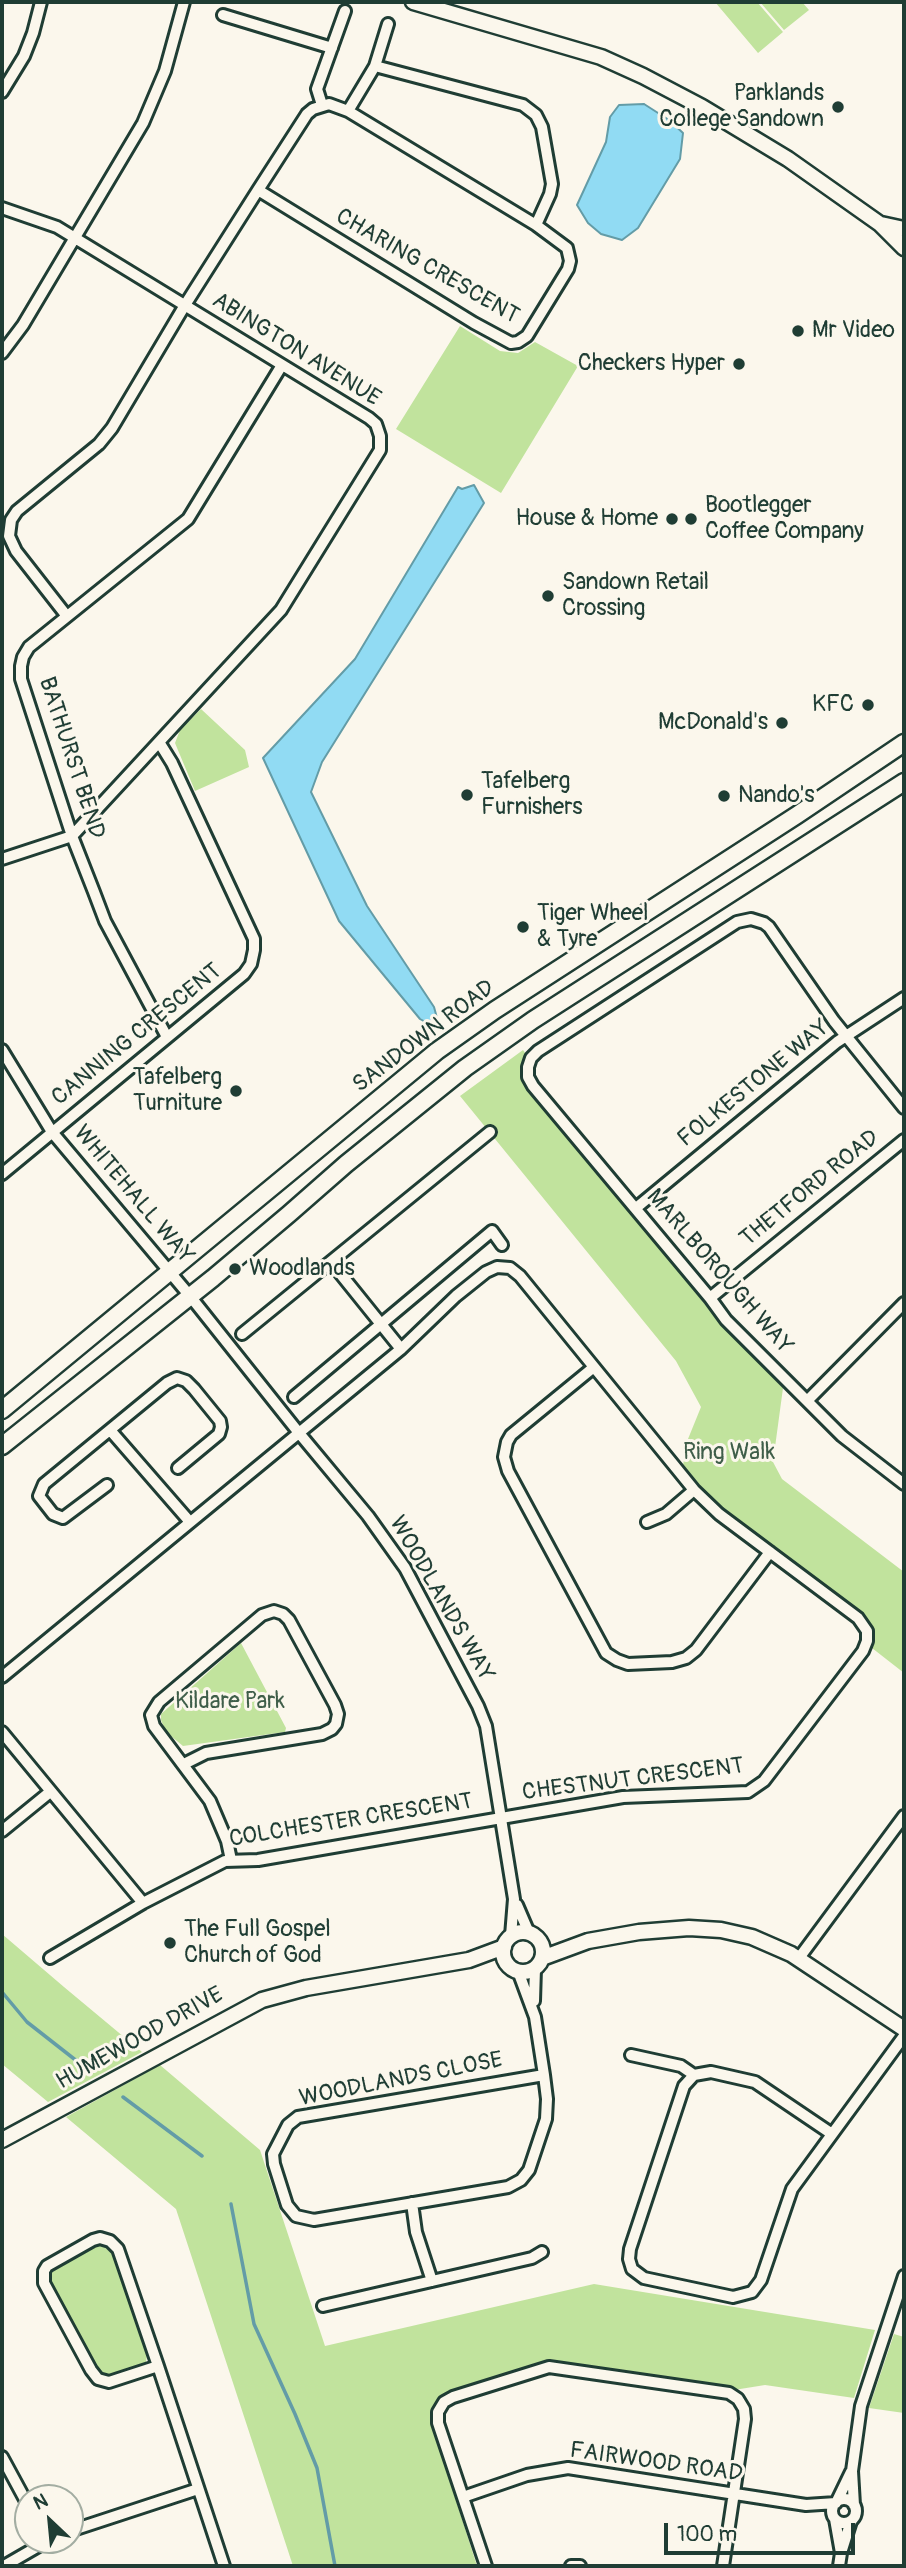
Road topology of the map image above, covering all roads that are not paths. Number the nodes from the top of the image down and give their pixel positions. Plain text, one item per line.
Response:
1 (41, 2) edge
2 (184, 2) edge
3 (414, 2) edge
4 (345, 11) dead end
5 (223, 15) dead end
6 (388, 24) dead end
7 (332, 48) junction
8 (375, 66) junction
9 (2, 92) edge
10 (322, 105) junction
11 (348, 111) junction
12 (258, 190) junction
13 (2, 208) edge
14 (880, 224) junction
15 (536, 225) junction
16 (904, 229) edge
17 (74, 238) junction
18 (904, 248) edge
19 (185, 305) junction
20 (2, 353) edge
21 (282, 365) junction
22 (5, 529) edge
23 (66, 615) junction
24 (159, 742) junction
25 (904, 743) edge
26 (904, 782) edge
27 (72, 836) junction
28 (2, 859) edge
29 (904, 999) edge
30 (846, 1035) junction
31 (167, 1037) junction
32 (2, 1050) edge
33 (904, 1108) edge
34 (52, 1132) junction
35 (490, 1132) dead end
36 (904, 1140) edge
37 (2, 1174) edge
38 (636, 1208) junction
39 (502, 1245) dead end
40 (331, 1262) junction
41 (169, 1270) junction
42 (190, 1296) junction
43 (710, 1298) junction
44 (904, 1305) edge
45 (381, 1324) junction
46 (242, 1334) dead end
47 (401, 1349) junction
48 (594, 1367) junction
49 (294, 1397) dead end
50 (807, 1401) junction
51 (2, 1410) edge
52 (110, 1430) junction
53 (299, 1433) junction
54 (2, 1446) edge
55 (178, 1468) dead end
56 (904, 1484) edge
57 (107, 1485) dead end
58 (694, 1490) junction
59 (190, 1522) junction
60 (647, 1522) dead end
61 (770, 1552) junction
62 (2, 1677) edge
63 (2, 1732) edge
64 (184, 1764) junction
65 (50, 1792) junction
66 (904, 1816) edge
67 (502, 1818) junction
68 (2, 1831) edge
69 (231, 1860) junction
70 (514, 1899) junction
71 (143, 1903) junction
72 (535, 1938) junction
73 (588, 1941) junction
74 (508, 1942) junction
75 (50, 1958) dead end
76 (799, 1958) junction
77 (470, 1961) junction
78 (538, 1963) junction
79 (512, 1967) junction
80 (535, 2017) junction
81 (904, 2029) edge
82 (904, 2036) edge
83 (631, 2055) dead end
84 (544, 2075) junction
85 (694, 2075) junction
86 (832, 2134) junction
87 (2, 2140) edge
88 (412, 2203) junction
89 (542, 2252) dead end
90 (904, 2276) edge
91 (432, 2281) junction
92 (323, 2306) dead end
93 (158, 2366) junction
94 (2, 2457) edge
95 (852, 2471) junction
96 (17, 2484) edge
97 (198, 2489) junction
98 (733, 2495) junction
99 (463, 2497) junction
100 (836, 2502) junction
101 (806, 2505) junction
102 (854, 2505) junction
103 (835, 2518) junction
104 (851, 2521) junction
105 (84, 2526) edge
106 (841, 2553) junction
107 (24, 2554) edge
108 (4, 2566) edge
109 (224, 2566) edge
110 (486, 2566) edge
111 (570, 2566) edge
112 (580, 2566) edge
113 (723, 2566) edge
114 (839, 2566) edge

1 - 9 street
2 - 17 street
3 - 14 street
4 - 7 street
5 - 7 street
6 - 8 street
7 - 10 street
8 - 11 street
8 - 15 street
10 - 11 street, CHARING CRESCENT
10 - 12 street
11 - 15 street, CHARING CRESCENT
12 - 15 street, CHARING CRESCENT
12 - 19 street
13 - 17 street, ABINGTON AVENUE
14 - 16 street
14 - 18 street
17 - 19 street, ABINGTON AVENUE
17 - 20 street
19 - 21 street, ABINGTON AVENUE
19 - 22 street
21 - 23 street, BATHURST BEND
21 - 24 street, ABINGTON AVENUE
22 - 23 street
23 - 27 street, BATHURST BEND
24 - 27 street, ABINGTON AVENUE
24 - 31 street, CANNING CRESCENT
25 - 41 main road, SANDOWN ROAD
26 - 42 main road
27 - 28 street, ABINGTON AVENUE
27 - 31 street, BATHURST BEND
29 - 30 street, FOLKESTONE WAY
30 - 33 street
30 - 38 street, FOLKESTONE WAY
30 - 38 street, MARLBOROUGH WAY
31 - 34 street, CANNING CRESCENT
32 - 34 street, WHITEHALL WAY
34 - 37 street, CANNING CRESCENT
34 - 41 street, WHITEHALL WAY
35 - 40 street
36 - 43 street, THETFORD ROAD
38 - 43 street, MARLBOROUGH WAY
39 - 45 street
40 - 45 street
40 - 46 street
41 - 42 street, WHITEHALL WAY
41 - 51 main road, SANDOWN ROAD
42 - 53 street, WOODLANDS WAY
42 - 54 main road
43 - 50 street, MARLBOROUGH WAY
44 - 50 street
45 - 47 street
45 - 49 street
47 - 48 street, CHESTNUT CRESCENT
47 - 53 street, CHESTNUT CRESCENT
48 - 58 street, CHESTNUT CRESCENT
48 - 61 street
50 - 56 street, MARLBOROUGH WAY
52 - 55 street
52 - 57 street
52 - 59 street
53 - 59 street
53 - 67 street, WOODLANDS WAY
58 - 60 street
58 - 61 street, CHESTNUT CRESCENT
59 - 62 street
61 - 67 street, CHESTNUT CRESCENT
63 - 65 street
64 - 64 street
64 - 69 street
65 - 68 street
65 - 71 street
66 - 76 street
67 - 69 street, COLCHESTER CRESCENT
67 - 70 street, WOODLANDS WAY
69 - 71 street, COLCHESTER CRESCENT
70 - 72 street, WOODLANDS WAY
70 - 74 street, WOODLANDS WAY
71 - 75 street, COLCHESTER CRESCENT
72 - 73 street
72 - 74 street, HUMEWOOD DRIVE
72 - 78 street
73 - 76 street
73 - 78 street
74 - 77 street, HUMEWOOD DRIVE
74 - 79 street
76 - 81 street
77 - 79 street, HUMEWOOD DRIVE
77 - 87 street, HUMEWOOD DRIVE
78 - 79 street, HUMEWOOD DRIVE
78 - 80 street, WOODLANDS CLOSE
79 - 80 street, WOODLANDS CLOSE
80 - 84 street, WOODLANDS CLOSE
82 - 86 street
83 - 85 street
84 - 88 street, WOODLANDS CLOSE
84 - 88 street, WOODLANDS CLOSE
85 - 86 street
85 - 86 street
88 - 91 street
89 - 91 street
90 - 95 street
91 - 92 street
93 - 93 street
93 - 97 street
94 - 96 street
95 - 100 street
95 - 102 street
97 - 105 street
97 - 109 street
98 - 99 street, FAIRWOOD ROAD
98 - 99 street
98 - 101 street, FAIRWOOD ROAD
98 - 113 street
99 - 110 street
100 - 101 street, FAIRWOOD ROAD
100 - 102 street
100 - 103 street
101 - 103 street, FAIRWOOD ROAD
102 - 104 street
103 - 104 street
103 - 106 street
104 - 106 street
106 - 114 street
107 - 108 street
111 - 112 street

